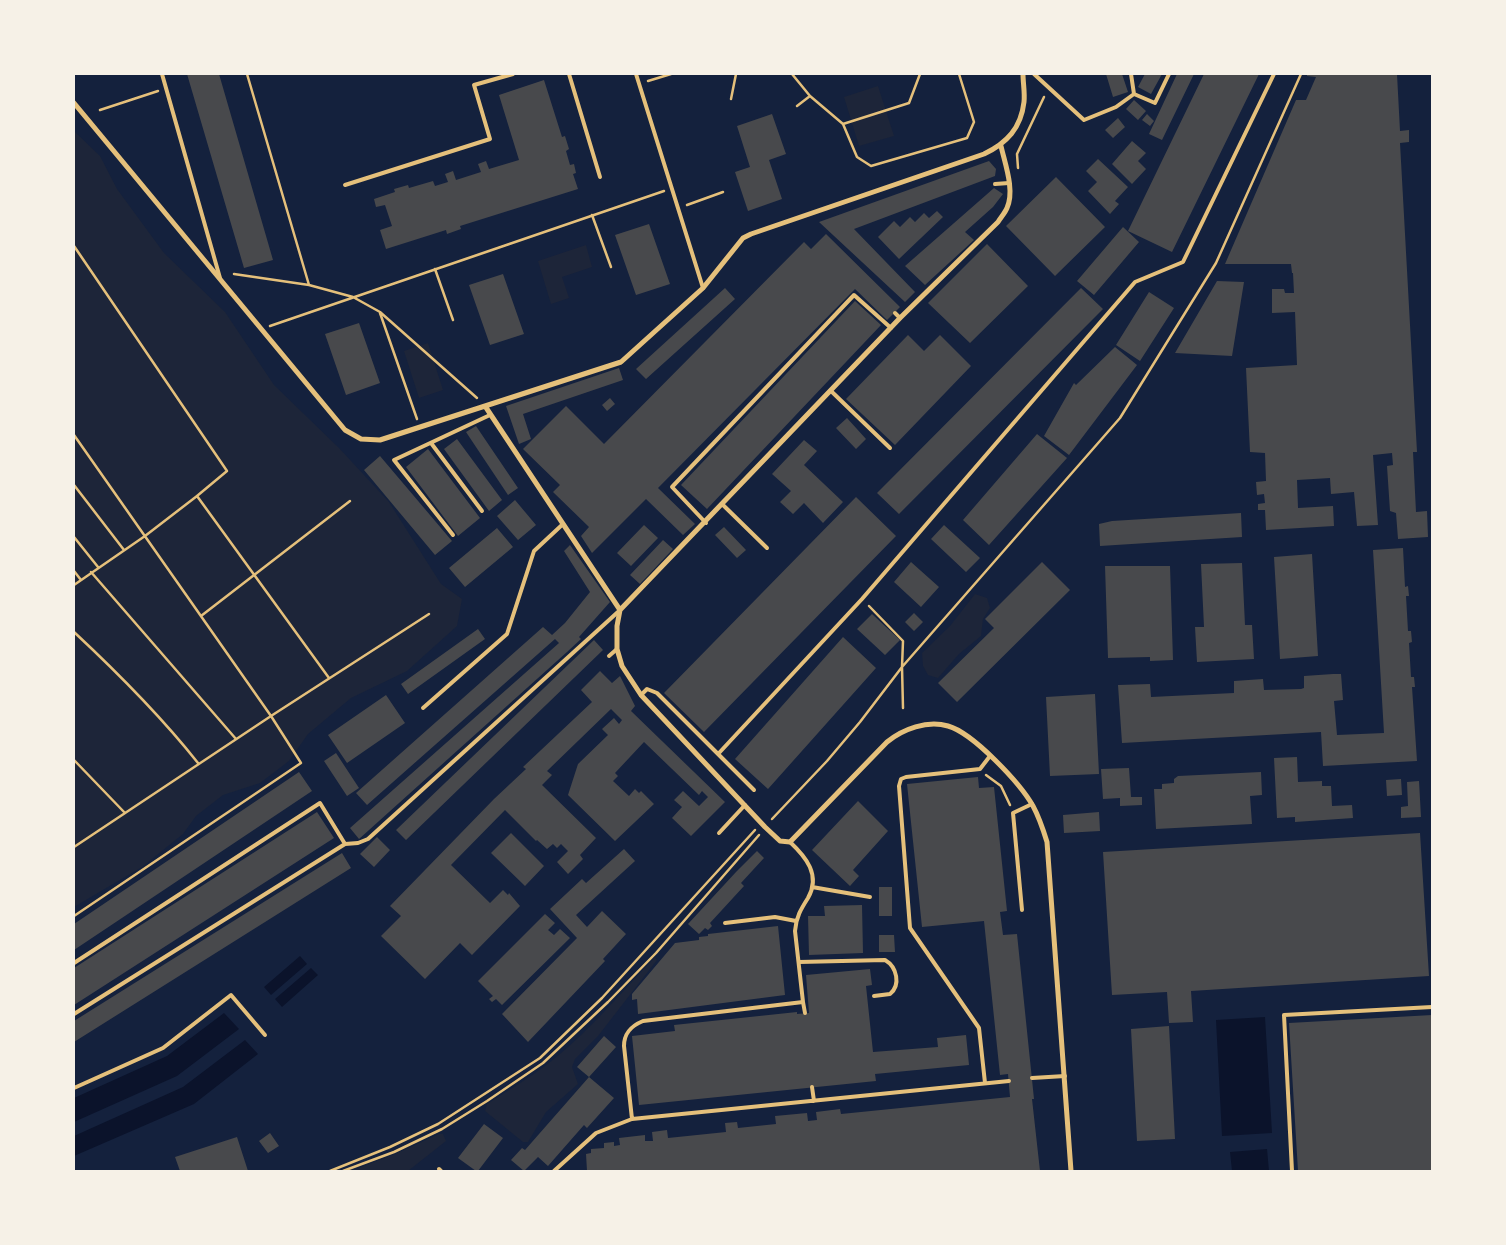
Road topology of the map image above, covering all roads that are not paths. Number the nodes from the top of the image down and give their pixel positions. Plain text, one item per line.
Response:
1 (162, 74) edge
2 (513, 74) edge
3 (569, 74) edge
4 (636, 74) edge
5 (1023, 74) edge
6 (1034, 74) edge
7 (1131, 74) edge
8 (1169, 74) edge
9 (1274, 74) edge
10 (1134, 94) junction
11 (74, 103) edge
12 (1001, 146) junction
13 (600, 177) dead end
14 (1009, 183) junction
15 (995, 184) dead end
16 (345, 185) dead end
17 (221, 280) junction
18 (703, 288) junction
19 (894, 313) dead end
20 (900, 318) junction
21 (891, 328) junction
22 (831, 391) junction
23 (485, 406) junction
24 (490, 416) junction
25 (431, 443) junction
26 (890, 448) dead end
27 (723, 505) junction
28 (482, 511) dead end
29 (706, 523) junction
30 (563, 524) junction
31 (453, 535) dead end
32 (768, 548) dead end
33 (620, 610) junction
34 (617, 649) junction
35 (609, 656) dead end
36 (641, 695) junction
37 (423, 708) dead end
38 (719, 753) junction
39 (990, 756) junction
40 (754, 790) dead end
41 (1032, 804) junction
42 (745, 806) junction
43 (719, 834) dead end
44 (790, 842) junction
45 (346, 844) junction
46 (812, 887) junction
47 (870, 897) dead end
48 (1022, 910) dead end
49 (796, 921) junction
50 (725, 922) dead end
51 (799, 962) junction
52 (74, 963) edge
53 (874, 996) dead end
54 (803, 1002) junction
55 (1432, 1008) edge
56 (804, 1013) dead end
57 (74, 1014) edge
58 (265, 1034) dead end
59 (1065, 1076) junction
60 (1032, 1078) dead end
61 (1009, 1081) dead end
62 (985, 1083) junction
63 (74, 1088) edge
64 (812, 1088) dead end
65 (814, 1101) junction
66 (632, 1119) junction
67 (554, 1171) edge
68 (1071, 1171) edge
69 (1292, 1171) edge

1 - 17 lane
2 - 16 lane
3 - 13 lane
4 - 18 lane
5 - 12 street
6 - 10 lane
7 - 10 lane
8 - 10 lane
9 - 38 lane
11 - 17 street
12 - 14 street
12 - 18 street
14 - 15 lane
14 - 20 street
17 - 23 street
18 - 23 street
19 - 20 lane
20 - 21 street
21 - 22 street
21 - 29 lane
22 - 26 lane
22 - 27 street
23 - 24 street
24 - 25 lane
24 - 30 street
25 - 28 lane
25 - 31 lane
27 - 29 street
27 - 32 lane
29 - 33 street
30 - 33 street
30 - 37 lane
33 - 34 street
33 - 45 lane
34 - 35 lane
34 - 36 street
36 - 38 lane
36 - 42 street
38 - 40 lane
39 - 41 street
39 - 44 street
39 - 62 lane
41 - 48 lane
41 - 59 street
42 - 43 lane
42 - 44 street
44 - 46 lane
45 - 52 lane
45 - 57 lane
46 - 47 lane
46 - 49 lane
49 - 50 lane
49 - 51 lane
51 - 53 lane
51 - 54 lane
54 - 56 lane
54 - 66 lane
55 - 69 lane
58 - 63 lane
59 - 60 lane
59 - 68 street
61 - 62 lane
62 - 65 lane
64 - 65 lane
65 - 66 lane
66 - 67 lane

